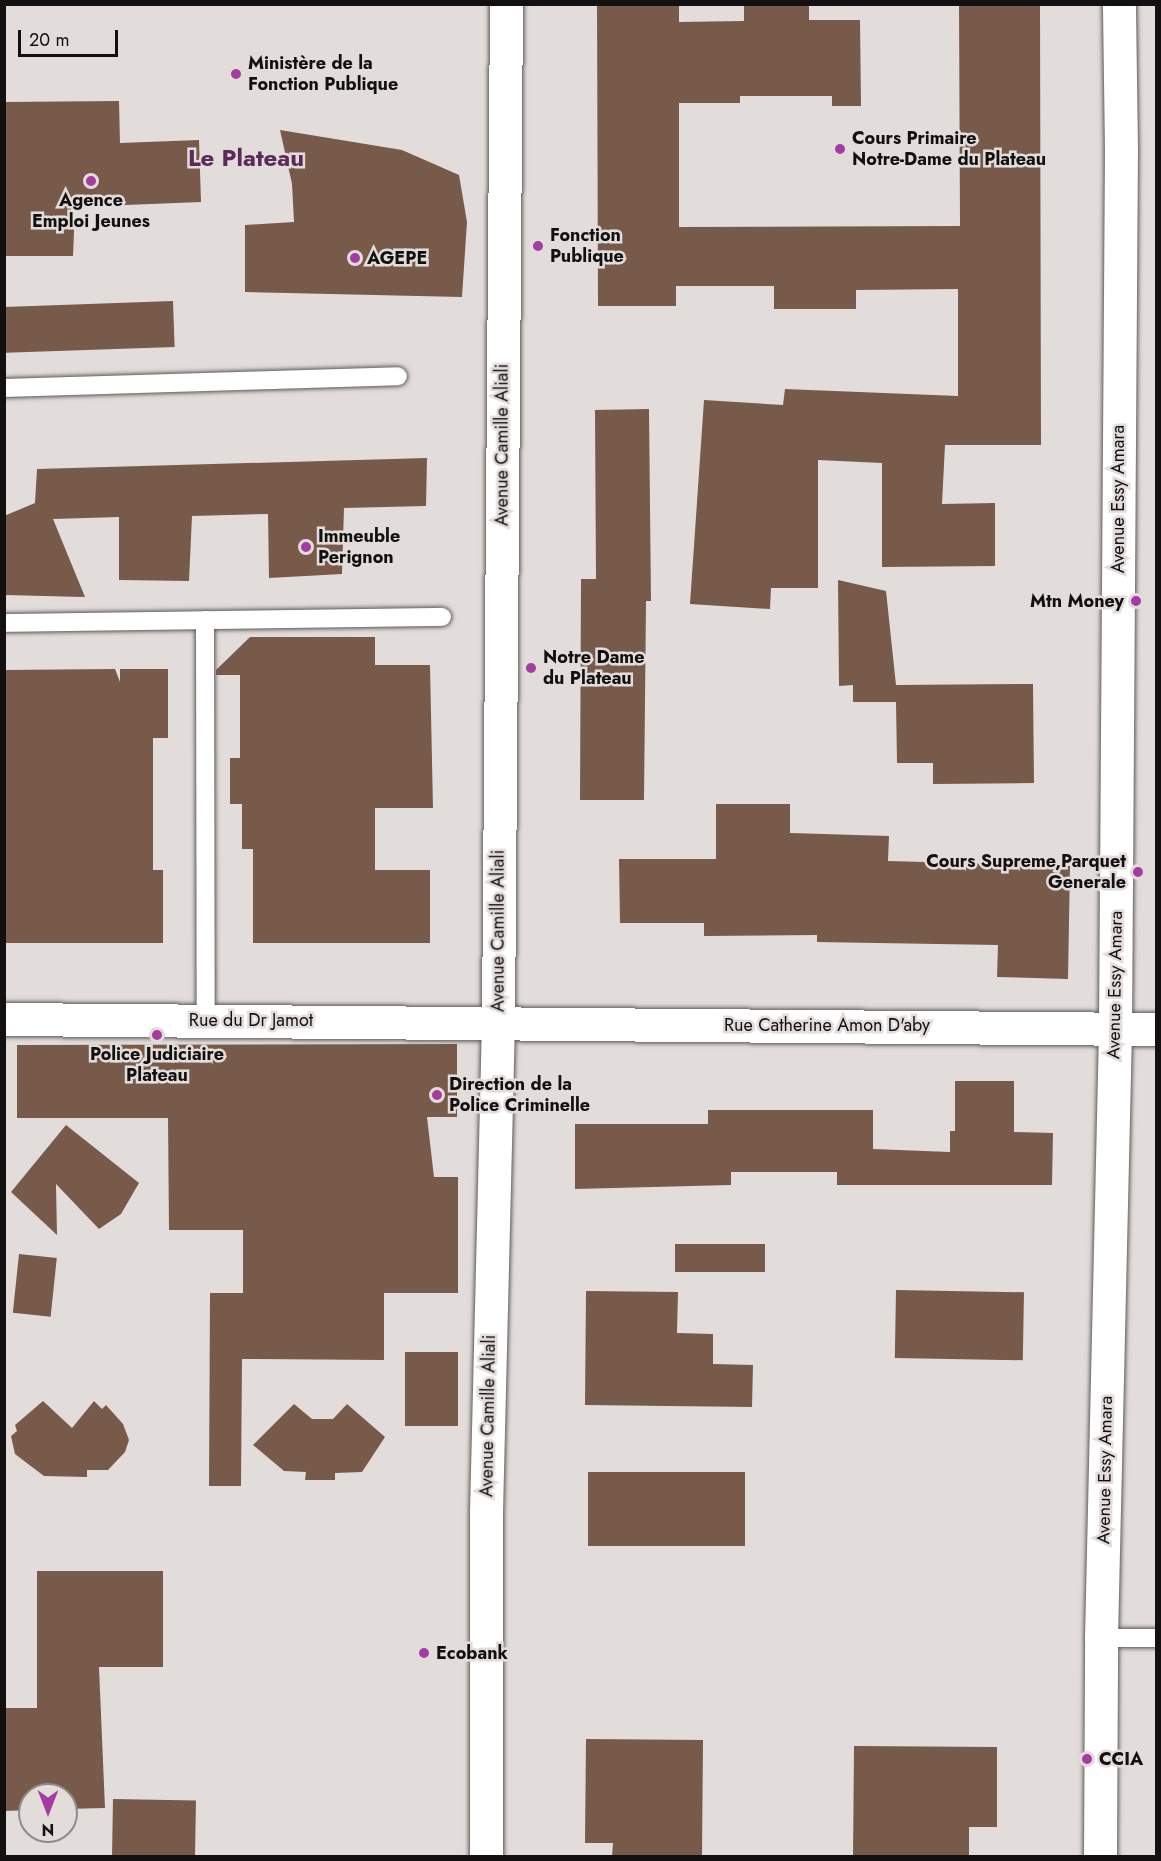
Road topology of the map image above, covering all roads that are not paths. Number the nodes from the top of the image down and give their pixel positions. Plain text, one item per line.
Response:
1 (506, 4) edge
2 (1119, 4) edge
3 (398, 376) dead end
4 (4, 388) edge
5 (441, 617) dead end
6 (205, 620) junction
7 (4, 623) edge
8 (4, 1018) edge
9 (206, 1020) junction
10 (498, 1023) junction
11 (1115, 1029) junction
12 (1156, 1029) edge
13 (1101, 1638) junction
14 (1156, 1638) edge
15 (486, 1857) edge
16 (1100, 1857) edge

1 - 10 street, Avenue Camille Aliali
2 - 11 street, Avenue Essy Amara
3 - 4 lane
5 - 6 lane
6 - 7 lane
6 - 9 lane
8 - 9 street, Rue du Dr Jamot
9 - 10 street, Rue du Dr Jamot
10 - 11 street, Rue Catherine Amon D'aby
10 - 15 street, Avenue Camille Aliali
11 - 12 street, Rue Catherine Amon D'aby
11 - 13 street, Avenue Essy Amara
13 - 14 lane
13 - 16 street, Avenue Essy Amara

